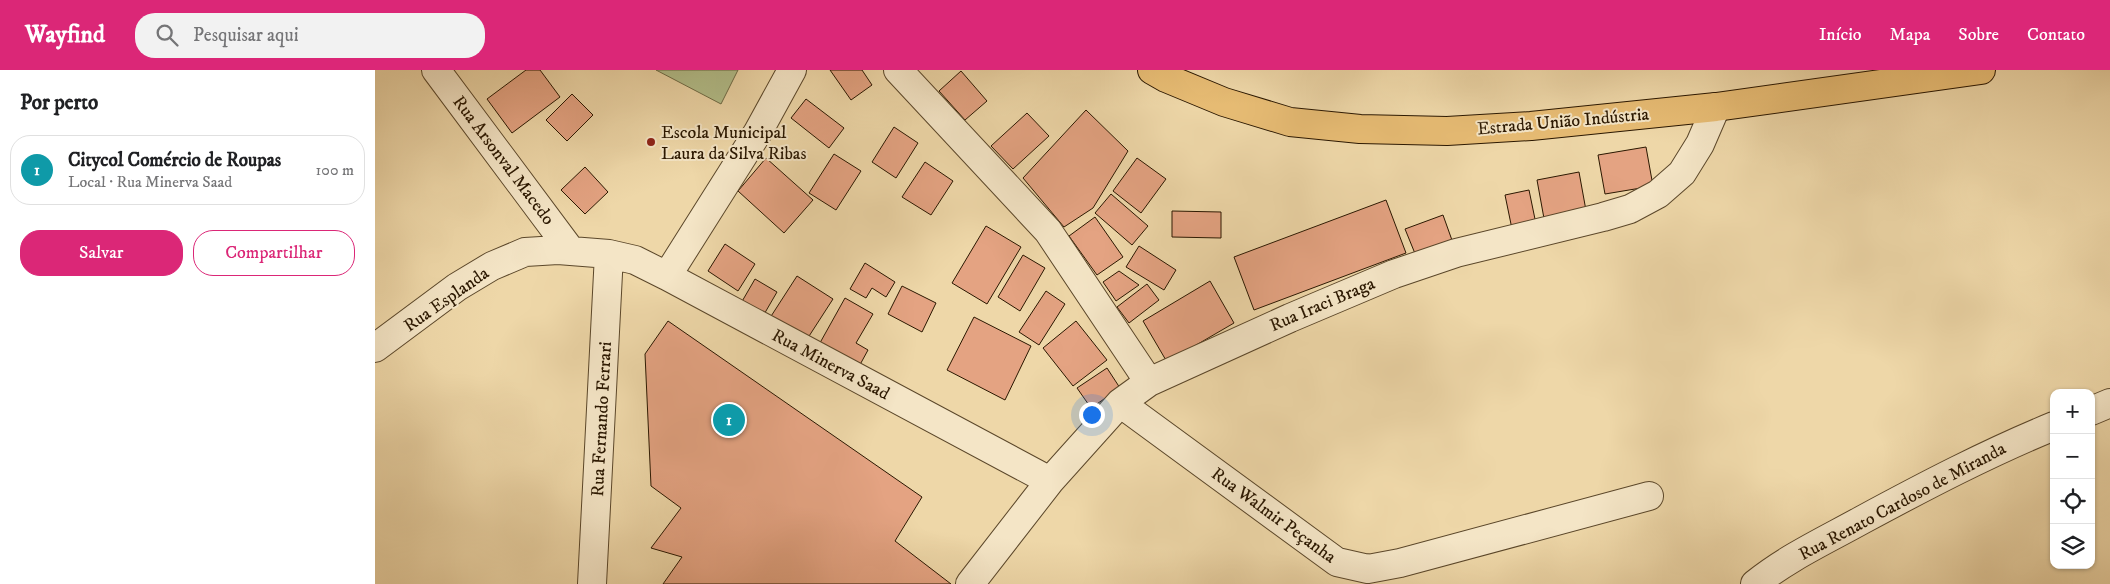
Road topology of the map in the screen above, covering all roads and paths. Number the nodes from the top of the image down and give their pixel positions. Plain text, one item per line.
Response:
1 (436, 70) edge
2 (792, 70) edge
3 (898, 70) edge
4 (1152, 70) edge
5 (1981, 70) edge
6 (1716, 107) junction
7 (571, 251) junction
8 (609, 254) junction
9 (667, 276) junction
10 (375, 348) edge
11 (1149, 382) junction
12 (1120, 403) junction
13 (2110, 403) edge
14 (2095, 409) edge
15 (2050, 428) edge
16 (1050, 481) junction
17 (1649, 496) dead end
18 (981, 580) edge
19 (592, 584) edge
20 (1755, 584) edge

1 - 7 street, Rua Arsonval Macedo
2 - 9 street
3 - 11 street
4 - 6 main road, Estrada União Indústria
5 - 6 main road, Estrada União Indústria
6 - 11 street, Rua Iraci Braga
7 - 8 street, Rua Esplanda
7 - 10 street, Rua Esplanda
8 - 9 street, Rua Minerva Saad
8 - 19 street, Rua Fernando Ferrari
9 - 16 street, Rua Minerva Saad
11 - 12 street, Rua Iraci Braga
12 - 16 street, Rua Iraci Braga
12 - 17 street, Rua Walmir Peçanha
13 - 14 street
15 - 20 street, Rua Renato Cardoso de Miranda
16 - 18 street, Rua Iraci Braga

